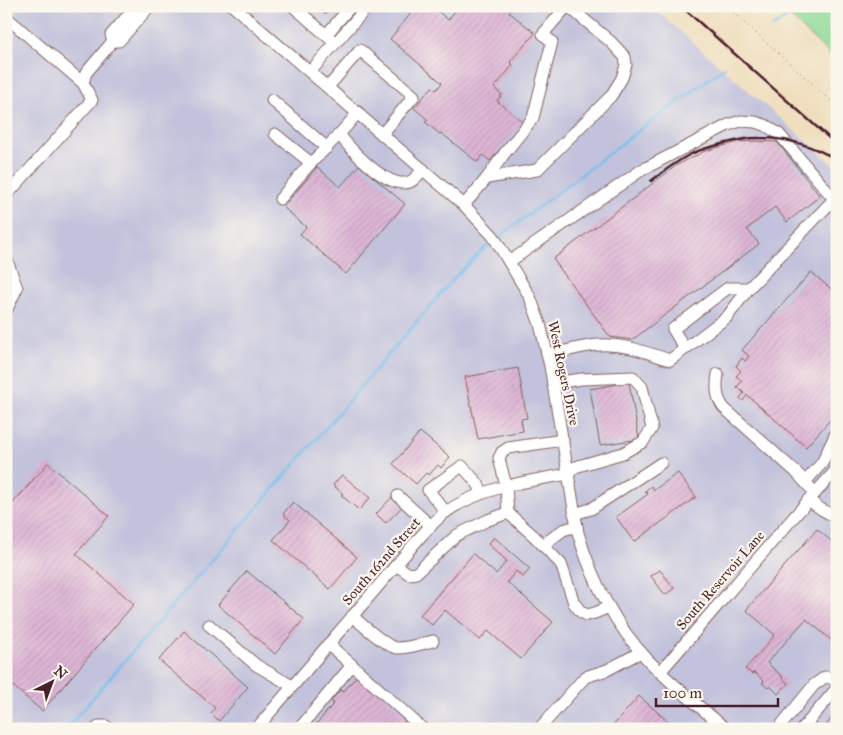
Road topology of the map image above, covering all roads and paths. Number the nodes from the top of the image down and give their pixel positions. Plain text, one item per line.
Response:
1 (136, 6) edge
2 (150, 6) edge
3 (293, 6) edge
4 (351, 6) edge
5 (368, 6) edge
6 (726, 6) edge
7 (234, 7) edge
8 (563, 8) edge
9 (6, 16) edge
10 (330, 39) junction
11 (113, 41) junction
12 (310, 72) junction
13 (83, 83) junction
14 (328, 87) junction
15 (272, 100) dead end
16 (837, 106) edge
17 (358, 112) junction
18 (275, 134) dead end
19 (339, 134) junction
20 (382, 134) junction
21 (327, 148) junction
22 (310, 164) junction
23 (423, 169) junction
24 (487, 178) junction
25 (6, 196) edge
26 (280, 199) dead end
27 (464, 205) junction
28 (6, 258) edge
29 (509, 262) junction
30 (749, 288) junction
31 (6, 312) edge
32 (686, 349) junction
33 (548, 355) junction
34 (718, 374) dead end
35 (553, 383) junction
36 (837, 431) edge
37 (563, 440) junction
38 (662, 463) dead end
39 (837, 470) edge
40 (568, 474) junction
41 (806, 482) junction
42 (506, 486) junction
43 (482, 493) junction
44 (398, 496) dead end
45 (809, 499) junction
46 (446, 512) junction
47 (508, 513) junction
48 (574, 514) junction
49 (837, 518) edge
50 (431, 526) junction
51 (577, 526) junction
52 (543, 544) junction
53 (396, 564) junction
54 (609, 606) junction
55 (352, 616) junction
56 (209, 625) dead end
57 (433, 641) dead end
58 (328, 644) junction
59 (641, 652) junction
60 (352, 665) junction
61 (660, 672) junction
62 (837, 680) edge
63 (292, 686) junction
64 (837, 688) edge
65 (720, 727) edge
66 (96, 729) edge
67 (109, 729) edge
68 (256, 729) edge
69 (299, 729) edge
70 (423, 729) edge
71 (539, 729) edge
72 (778, 729) edge
73 (802, 729) edge

1 - 11 street
2 - 11 street
3 - 10 street
4 - 10 street
5 - 10 street
6 - 16 path
7 - 12 street, West Rogers Drive
8 - 24 street
8 - 24 street
9 - 13 street
10 - 12 street
11 - 13 street
12 - 14 street, West Rogers Drive
13 - 25 street
14 - 17 street, West Rogers Drive
14 - 20 street
15 - 21 street
17 - 19 street
17 - 20 street, West Rogers Drive
18 - 22 street
19 - 21 street
19 - 23 street
20 - 23 street, West Rogers Drive
21 - 22 street
22 - 26 street
23 - 27 street, West Rogers Drive
24 - 27 street
27 - 29 street, West Rogers Drive
28 - 31 street
29 - 30 street
29 - 33 street, West Rogers Drive
30 - 32 street
30 - 32 street
32 - 33 street
33 - 35 street, West Rogers Drive
34 - 41 street
35 - 37 street, West Rogers Drive
35 - 40 street, South 162nd Street
36 - 41 street
37 - 40 street, West Rogers Drive
37 - 42 street
38 - 48 street
39 - 45 street, South Reservoir Lane
40 - 42 street, South 162nd Street
40 - 48 street, West Rogers Drive
41 - 45 street
42 - 43 street, South 162nd Street
42 - 47 street
43 - 46 street, South 162nd Street
43 - 46 street
44 - 50 street
45 - 49 street
45 - 61 street, South Reservoir Lane
46 - 50 street, South 162nd Street
47 - 52 street
47 - 53 street
48 - 51 street, West Rogers Drive
50 - 53 street, South 162nd Street
51 - 52 street
51 - 54 street, West Rogers Drive
52 - 54 street
53 - 55 street, South 162nd Street
54 - 59 street, West Rogers Drive
55 - 57 street
55 - 58 street, South 162nd Street
56 - 63 street
58 - 60 street
58 - 63 street, South 162nd Street
59 - 61 street, West Rogers Drive
59 - 71 street
60 - 69 street
60 - 70 street
61 - 65 street, West Rogers Drive
62 - 72 street
63 - 68 street, South 162nd Street
64 - 73 street
66 - 67 street

